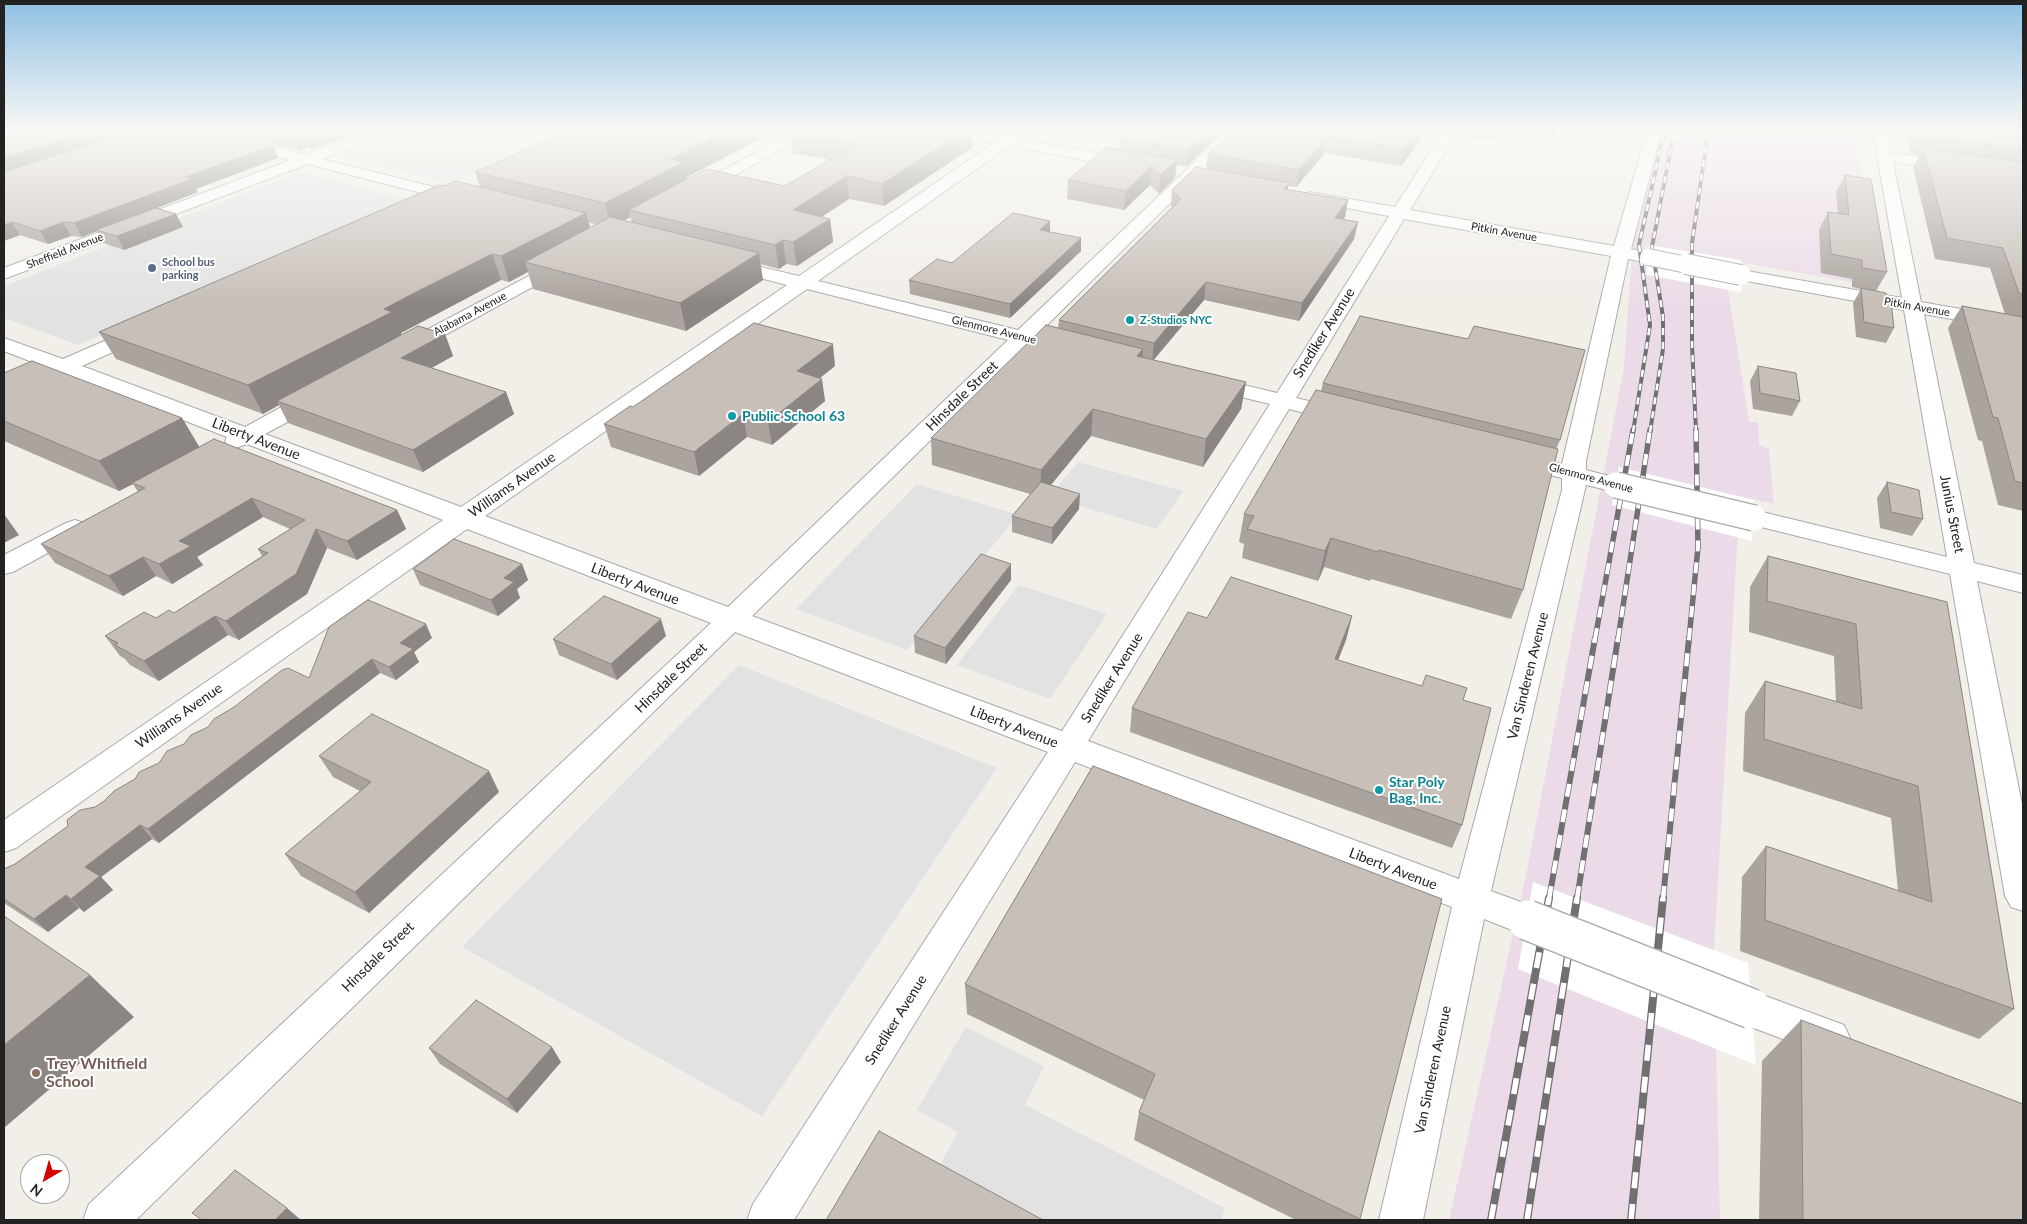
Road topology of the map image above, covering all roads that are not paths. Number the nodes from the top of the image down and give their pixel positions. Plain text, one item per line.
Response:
1 (228, 189) edge
2 (421, 189) edge
3 (462, 189) edge
4 (700, 189) edge
5 (938, 189) edge
6 (1176, 189) edge
7 (1414, 189) edge
8 (1645, 189) edge
9 (1890, 189) edge
10 (1294, 194) edge
11 (448, 196) junction
12 (676, 202) edge
13 (485, 205) edge
14 (422, 207) edge
15 (1399, 213) junction
16 (580, 255) edge
17 (1635, 255) junction
18 (708, 259) edge
19 (4, 274) edge
20 (803, 283) junction
21 (1912, 306) junction
22 (160, 323) edge
23 (2023, 326) edge
24 (1023, 337) junction
25 (4, 344) edge
26 (1056, 345) edge
27 (390, 357) edge
28 (63, 366) junction
29 (1188, 378) edge
30 (330, 390) edge
31 (4, 393) edge
32 (1282, 401) junction
33 (1357, 420) edge
34 (246, 435) junction
35 (222, 448) edge
36 (1499, 455) edge
37 (1574, 474) junction
38 (92, 518) edge
39 (464, 519) junction
40 (4, 566) edge
41 (1962, 569) junction
42 (2023, 584) edge
43 (731, 620) junction
44 (1068, 747) junction
45 (4, 838) edge
46 (2023, 896) edge
47 (1472, 900) junction
48 (1864, 1050) edge
49 (105, 1220) edge
50 (769, 1220) edge
51 (1401, 1220) edge

1 - 19 street, Sheffield Avenue
2 - 11 street
3 - 11 street
4 - 12 street
5 - 20 street, Williams Avenue
6 - 24 street, Hinsdale Street
7 - 15 street, Snediker Avenue
8 - 17 street, Van Sinderen Avenue
9 - 21 street, Junius Street
10 - 15 street, Pitkin Avenue
11 - 13 street
11 - 14 street
15 - 17 street, Pitkin Avenue
15 - 32 street, Snediker Avenue
16 - 27 street, Alabama Avenue
17 - 21 street, Pitkin Avenue, bridge
17 - 37 street, Van Sinderen Avenue
18 - 20 street, Glenmore Avenue
20 - 24 street, Glenmore Avenue
20 - 39 street, Williams Avenue
21 - 23 street, Pitkin Avenue
21 - 41 street, Junius Street
22 - 28 street
24 - 26 street, Glenmore Avenue
24 - 43 street, Hinsdale Street
25 - 28 street, Liberty Avenue
28 - 31 street
28 - 34 street, Liberty Avenue
29 - 32 street
30 - 34 street
32 - 33 street
32 - 44 street, Snediker Avenue
34 - 35 street
34 - 39 street, Liberty Avenue
36 - 37 street, Glenmore Avenue
37 - 41 street, Glenmore Avenue, bridge
37 - 47 street, Van Sinderen Avenue
38 - 40 street
39 - 43 street, Liberty Avenue
39 - 45 street, Williams Avenue
41 - 42 street, Glenmore Avenue
41 - 46 street, Junius Street
43 - 44 street, Liberty Avenue
43 - 49 street, Hinsdale Street
44 - 47 street, Liberty Avenue
44 - 50 street, Snediker Avenue
47 - 48 street, Liberty Avenue, bridge
47 - 51 street, Van Sinderen Avenue

